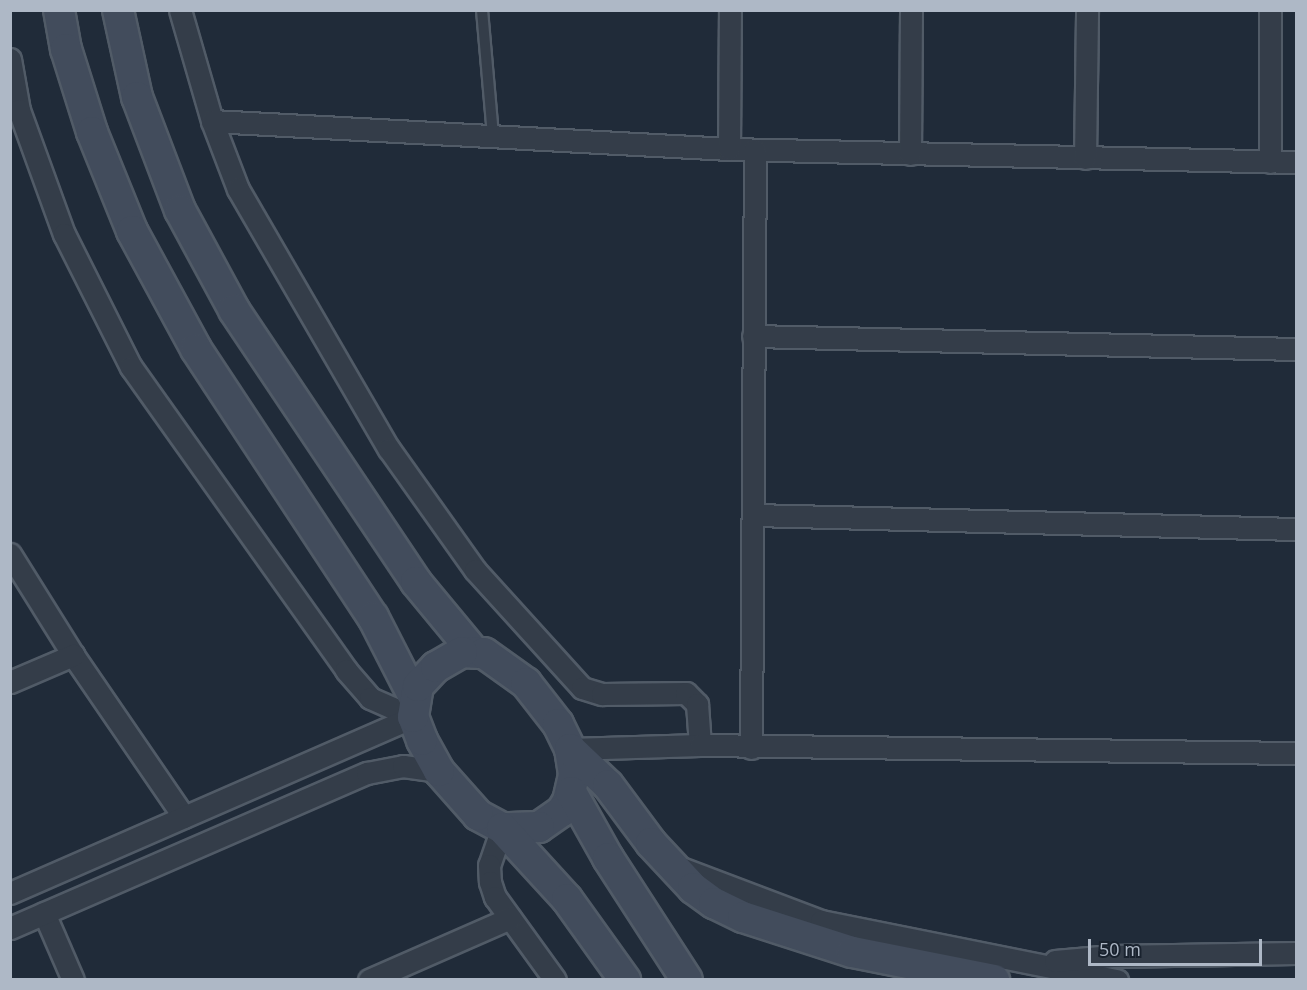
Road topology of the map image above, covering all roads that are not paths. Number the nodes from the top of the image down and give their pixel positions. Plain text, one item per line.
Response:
1 (59, 10) edge
2 (118, 10) edge
3 (180, 10) edge
4 (482, 10) edge
5 (730, 10) edge
6 (911, 10) edge
7 (1087, 10) edge
8 (1270, 10) edge
9 (10, 59) edge
10 (212, 121) junction
11 (493, 136) junction
12 (729, 149) junction
13 (755, 150) junction
14 (910, 154) junction
15 (1085, 158) junction
16 (1270, 162) junction
17 (1296, 162) edge
18 (753, 336) junction
19 (1296, 349) edge
20 (754, 515) junction
21 (1296, 529) edge
22 (10, 555) edge
23 (473, 651) junction
24 (73, 655) junction
25 (10, 682) edge
26 (414, 707) junction
27 (700, 746) junction
28 (751, 748) junction
29 (570, 749) junction
30 (1296, 753) edge
31 (439, 771) junction
32 (571, 792) junction
33 (184, 817) junction
34 (502, 828) junction
35 (672, 864) junction
36 (10, 893) edge
37 (44, 913) junction
38 (510, 918) junction
39 (10, 928) edge
40 (1296, 953) edge
41 (1046, 967) junction
42 (73, 980) edge
43 (369, 980) edge
44 (555, 980) edge
45 (625, 980) edge
46 (687, 980) edge
47 (994, 980) edge
48 (1117, 980) edge

1 - 26 main road
2 - 23 main road
3 - 10 street
4 - 11 lane
5 - 12 street
6 - 14 street
7 - 15 street
8 - 16 street
9 - 26 street
10 - 11 street
10 - 27 street
11 - 12 street
12 - 13 street
13 - 14 street
13 - 18 street
14 - 15 street
15 - 16 street
16 - 17 street
18 - 19 street
18 - 20 street
20 - 21 street
20 - 28 street
22 - 24 street
23 - 26 main road
23 - 29 main road
24 - 25 street
24 - 33 street
26 - 31 main road
26 - 33 street
27 - 28 street
27 - 29 street
28 - 30 street
29 - 32 main road
29 - 35 main road
31 - 34 main road
31 - 37 street
32 - 34 main road
32 - 46 main road
33 - 36 street
34 - 38 street
34 - 45 main road
35 - 41 street
35 - 47 main road
37 - 39 street
37 - 42 street
38 - 43 street
38 - 44 street
40 - 41 street
41 - 48 street

